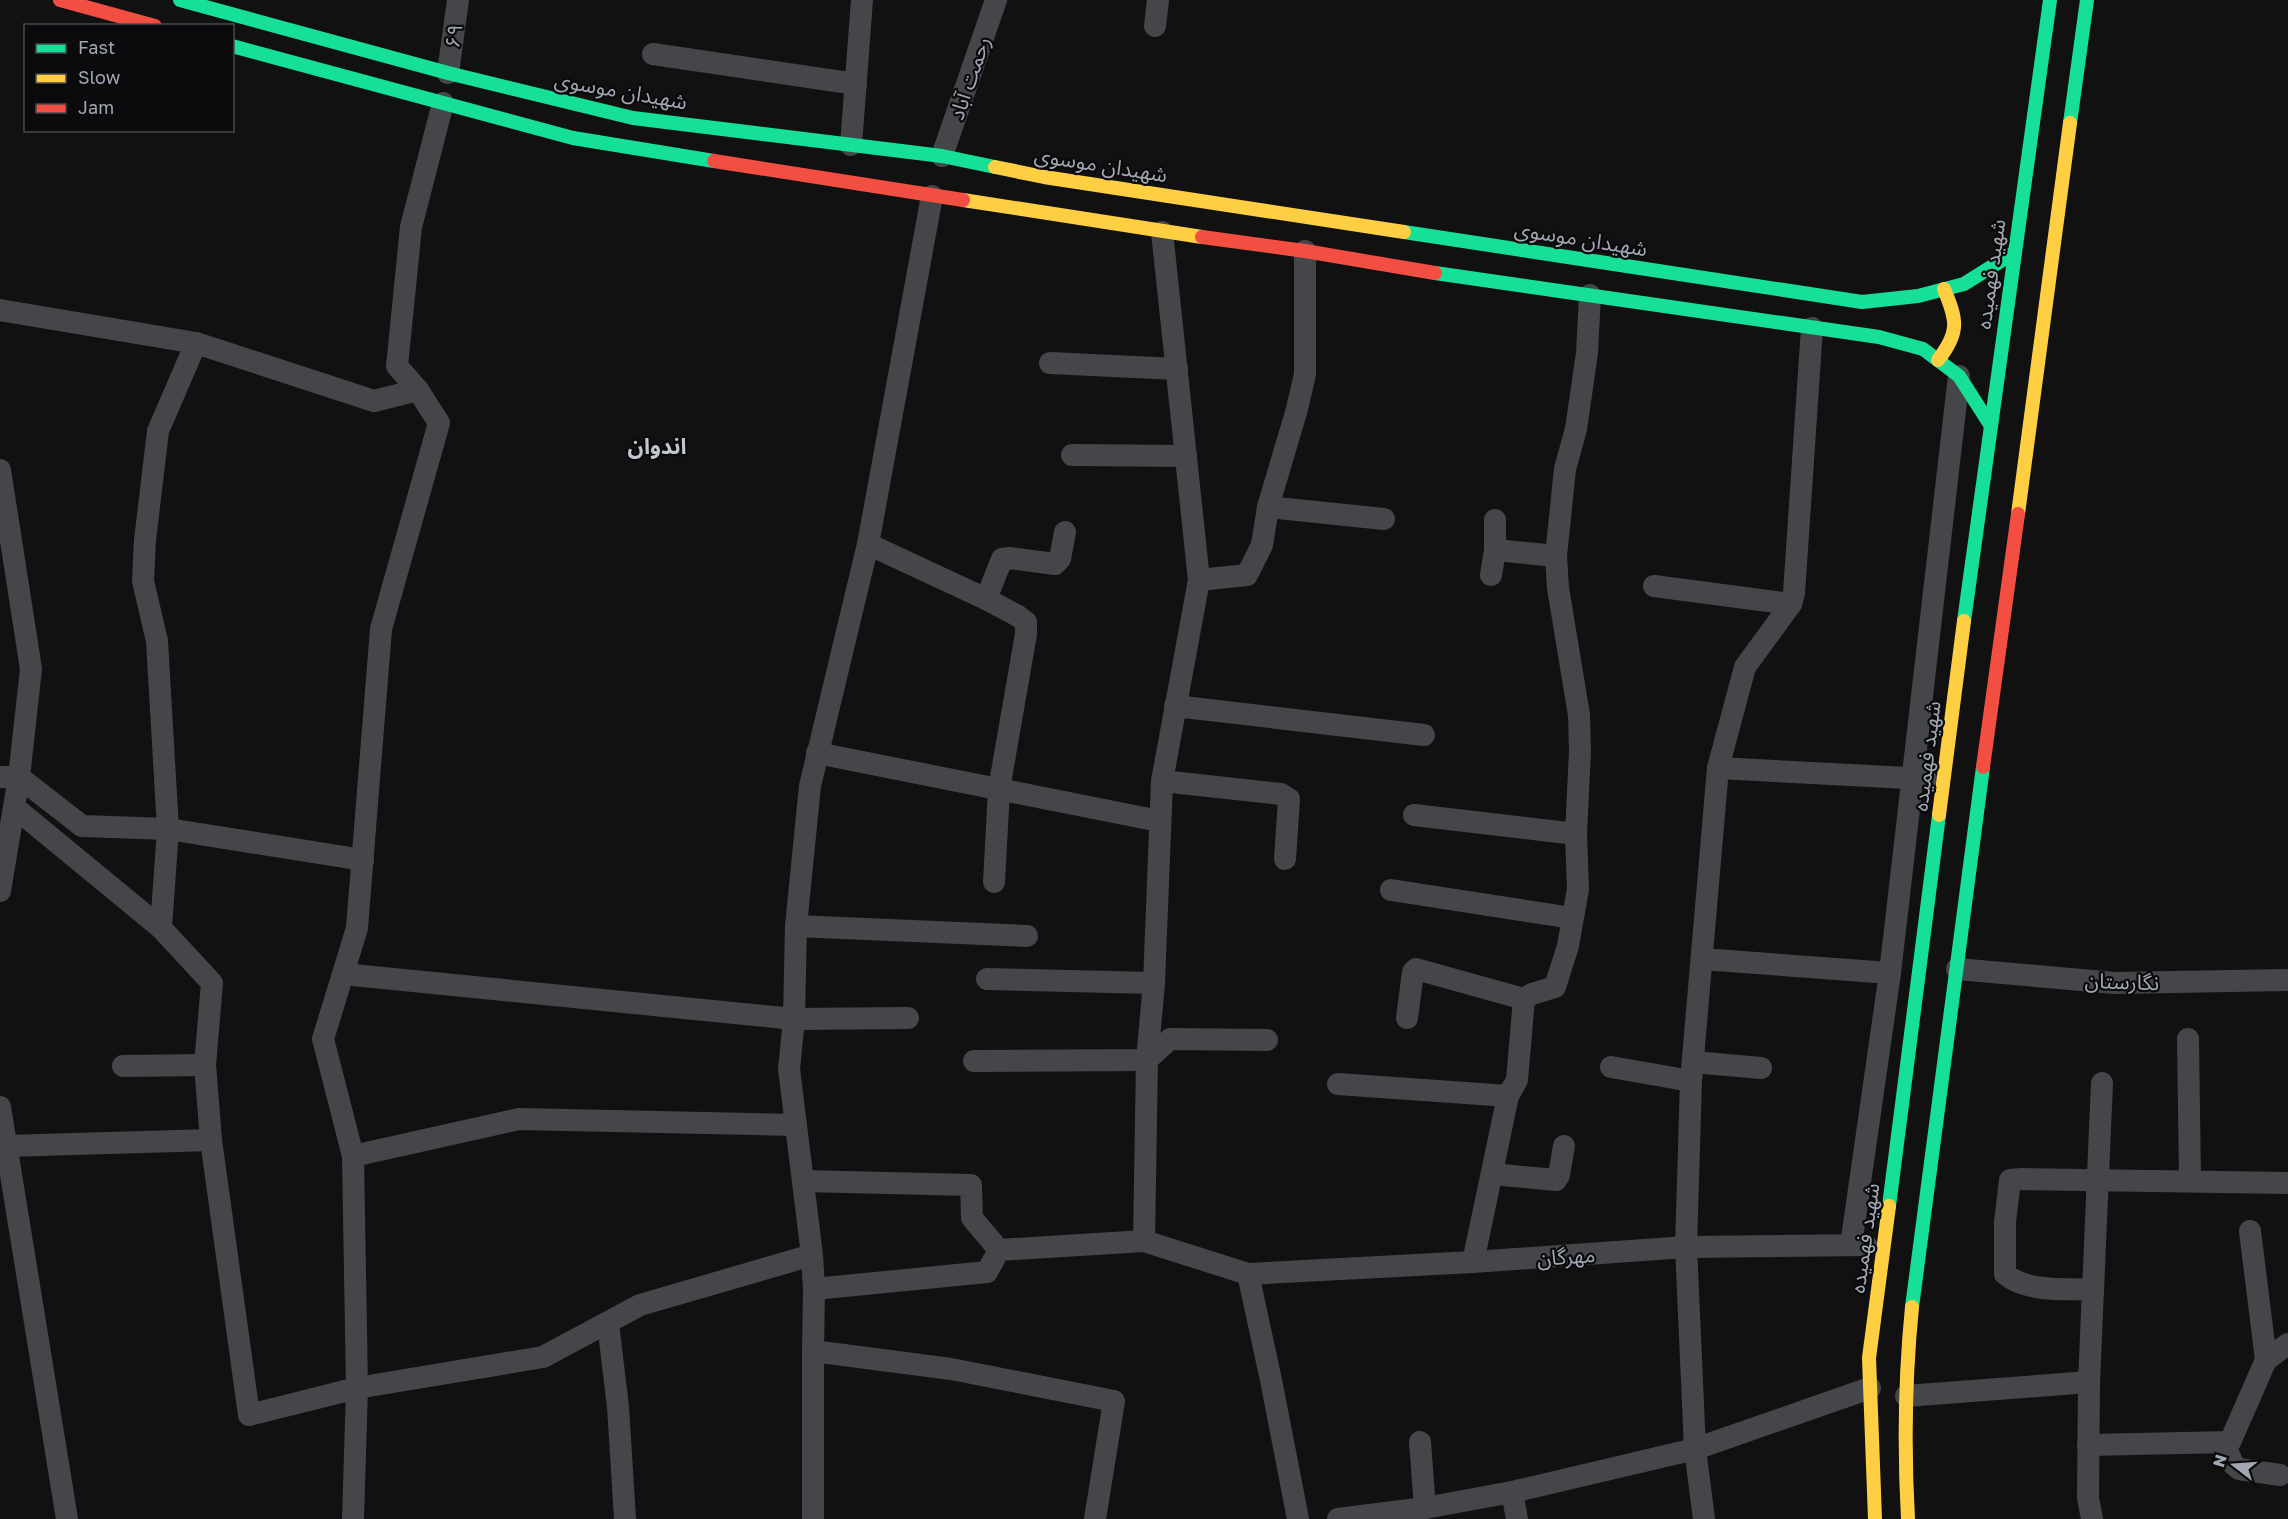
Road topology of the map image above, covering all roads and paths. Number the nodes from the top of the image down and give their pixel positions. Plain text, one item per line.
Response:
1 (60, 0) edge
2 (180, 0) edge
3 (458, 0) edge
4 (862, 0) edge
5 (996, 0) edge
6 (1158, 0) edge
7 (2049, 0) edge
8 (2087, 0) edge
9 (148, 24) edge
10 (1155, 26) dead end
11 (279, 43) junction
12 (234, 46) edge
13 (653, 54) dead end
14 (448, 73) junction
15 (855, 84) junction
16 (443, 102) junction
17 (851, 145) junction
18 (942, 156) junction
19 (932, 196) junction
20 (1162, 232) junction
21 (1305, 251) junction
22 (2015, 252) junction
23 (1944, 289) junction
24 (1590, 295) junction
25 (0, 309) edge
26 (1812, 328) junction
27 (196, 343) junction
28 (1938, 360) junction
29 (1050, 363) dead end
30 (1176, 369) junction
31 (1959, 376) junction
32 (418, 390) junction
33 (1991, 426) junction
34 (1072, 454) dead end
35 (1186, 456) junction
36 (0, 470) edge
37 (1268, 507) junction
38 (1384, 519) dead end
39 (1495, 520) dead end
40 (1065, 532) dead end
41 (868, 544) junction
42 (1495, 550) junction
43 (1556, 556) junction
44 (1491, 575) dead end
45 (1199, 580) junction
46 (1654, 586) dead end
47 (986, 599) junction
48 (1791, 604) junction
49 (1175, 706) junction
50 (1424, 735) dead end
51 (817, 753) junction
52 (1718, 768) junction
53 (9, 777) edge
54 (1913, 778) junction
55 (1944, 780) junction
56 (1162, 781) junction
57 (999, 789) junction
58 (14, 807) junction
59 (1414, 815) dead end
60 (1160, 821) junction
61 (168, 829) junction
62 (1576, 834) junction
63 (363, 860) junction
64 (1285, 860) dead end
65 (994, 882) dead end
66 (1391, 890) dead end
67 (0, 891) edge
68 (1572, 918) junction
69 (796, 926) junction
70 (161, 928) junction
71 (1027, 936) dead end
72 (1702, 959) junction
73 (1957, 969) junction
74 (1890, 973) junction
75 (343, 974) junction
76 (987, 979) dead end
77 (2288, 980) edge
78 (1154, 983) junction
79 (1524, 999) junction
80 (908, 1018) dead end
81 (1407, 1018) dead end
82 (794, 1019) junction
83 (1911, 1037) junction
84 (2188, 1039) dead end
85 (1267, 1040) dead end
86 (1947, 1040) junction
87 (1147, 1060) junction
88 (974, 1061) dead end
89 (205, 1065) junction
90 (123, 1066) dead end
91 (1611, 1067) dead end
92 (1761, 1068) dead end
93 (1692, 1072) junction
94 (2102, 1083) dead end
95 (1338, 1084) dead end
96 (1904, 1091) junction
97 (1940, 1094) junction
98 (1508, 1096) junction
99 (0, 1107) edge
100 (796, 1125) junction
101 (211, 1140) junction
102 (6, 1146) junction
103 (1564, 1146) dead end
104 (353, 1156) junction
105 (1492, 1174) junction
106 (2096, 1179) junction
107 (803, 1181) junction
108 (2190, 1181) junction
109 (2288, 1183) edge
110 (2250, 1231) dead end
111 (1144, 1241) junction
112 (1884, 1244) junction
113 (1851, 1245) junction
114 (1686, 1248) junction
115 (999, 1250) junction
116 (812, 1255) junction
117 (1473, 1262) junction
118 (1248, 1274) junction
119 (814, 1289) junction
120 (2092, 1290) junction
121 (608, 1323) junction
122 (2288, 1344) edge
123 (813, 1351) junction
124 (2266, 1360) junction
125 (2089, 1382) junction
126 (357, 1388) junction
127 (1870, 1388) junction
128 (1906, 1396) junction
129 (1420, 1442) dead end
130 (2224, 1443) junction
131 (2088, 1444) junction
132 (1695, 1449) junction
133 (2280, 1475) dead end
134 (1512, 1492) junction
135 (1425, 1508) junction
136 (68, 1519) edge
137 (353, 1519) edge
138 (625, 1519) edge
139 (813, 1519) edge
140 (1095, 1519) edge
141 (1298, 1519) edge
142 (1338, 1519) edge
143 (1517, 1519) edge
144 (1704, 1519) edge
145 (1875, 1519) edge
146 (1908, 1519) edge
147 (2092, 1519) edge

1 - 9 street
2 - 11 street, شهیدان موسوی
3 - 14 street, ۶۹
4 - 15 street
5 - 18 street, رحمت آباد
6 - 10 street
7 - 22 street, شهید فهمیده
8 - 73 street
11 - 12 street, شهیدان موسوی
11 - 14 street, شهیدان موسوی
11 - 16 street, شهیدان موسوی
13 - 15 street
14 - 17 street, شهیدان موسوی
15 - 17 street
16 - 19 street, شهیدان موسوی
16 - 32 street
17 - 18 street, شهیدان موسوی
18 - 23 street, شهیدان موسوی
19 - 20 street, شهیدان موسوی
19 - 41 street
20 - 21 street, شهیدان موسوی
20 - 30 street
21 - 24 street, شهیدان موسوی
21 - 37 street
22 - 23 street, شهیدان موسوی
22 - 33 street, شهید فهمیده
23 - 28 street
24 - 26 street, شهیدان موسوی
24 - 43 street
25 - 27 street
26 - 28 street, شهیدان موسوی
26 - 48 street
27 - 32 street
27 - 61 street
28 - 31 street, شهیدان موسوی
29 - 30 street
30 - 35 street
31 - 33 street, شهیدان موسوی
31 - 54 street
32 - 63 street
33 - 55 street, شهید فهمیده
34 - 35 street
35 - 45 street
36 - 53 street
37 - 38 street
37 - 45 street
39 - 42 street
40 - 47 street
41 - 47 street
41 - 51 street
42 - 43 street
42 - 44 street
43 - 62 street
45 - 49 street
46 - 48 street
47 - 57 street
48 - 52 street
49 - 50 street
49 - 56 street
51 - 57 street
51 - 69 street
52 - 54 street
52 - 72 street
53 - 58 street
53 - 61 street
54 - 55 street
54 - 74 street
55 - 83 street, شهید فهمیده
56 - 60 street
56 - 64 street
57 - 60 street
57 - 65 street
58 - 67 street
58 - 70 street
59 - 62 street
60 - 78 street
61 - 63 street
61 - 70 street
62 - 68 street
63 - 75 street
66 - 68 street
68 - 79 street
69 - 71 street
69 - 82 street
70 - 89 street
72 - 74 street
72 - 93 street
73 - 77 street, نگارستان
73 - 86 street
74 - 113 street
75 - 82 street
75 - 104 street
76 - 78 street
78 - 87 street
79 - 81 street
79 - 98 street
80 - 82 street
82 - 100 street
83 - 86 street
83 - 96 street, شهید فهمیده
84 - 108 street
85 - 87 street
86 - 97 street
87 - 88 street
87 - 111 street
89 - 90 street
89 - 101 street
91 - 93 street
92 - 93 street
93 - 114 street
94 - 106 street
95 - 98 street
96 - 97 street
96 - 112 street, شهید فهمیده
97 - 128 street
98 - 105 street
99 - 102 street
100 - 104 street
100 - 107 street
101 - 102 street
101 - 126 street
102 - 136 street
103 - 105 street
104 - 126 street
105 - 117 street
106 - 108 street
106 - 120 street
106 - 120 street
107 - 115 street
107 - 116 street
108 - 109 street
110 - 124 street
111 - 115 street
111 - 118 street
112 - 113 street, مهرگان
112 - 127 street, شهید فهمیده
113 - 114 street, مهرگان
114 - 117 street, مهرگان
114 - 132 street
115 - 119 street
116 - 119 street
116 - 121 street
117 - 118 street, مهرگان
118 - 141 street
119 - 123 street
120 - 125 street
121 - 126 street
121 - 138 street
122 - 124 street
123 - 139 street
123 - 140 street
124 - 130 street
125 - 128 street
125 - 131 street
126 - 137 street
127 - 132 street
127 - 145 street, شهید فهمیده
128 - 146 street
129 - 135 street
130 - 131 street
130 - 133 street
131 - 147 street
132 - 134 street
132 - 144 street
134 - 135 street
134 - 143 street
135 - 142 street

